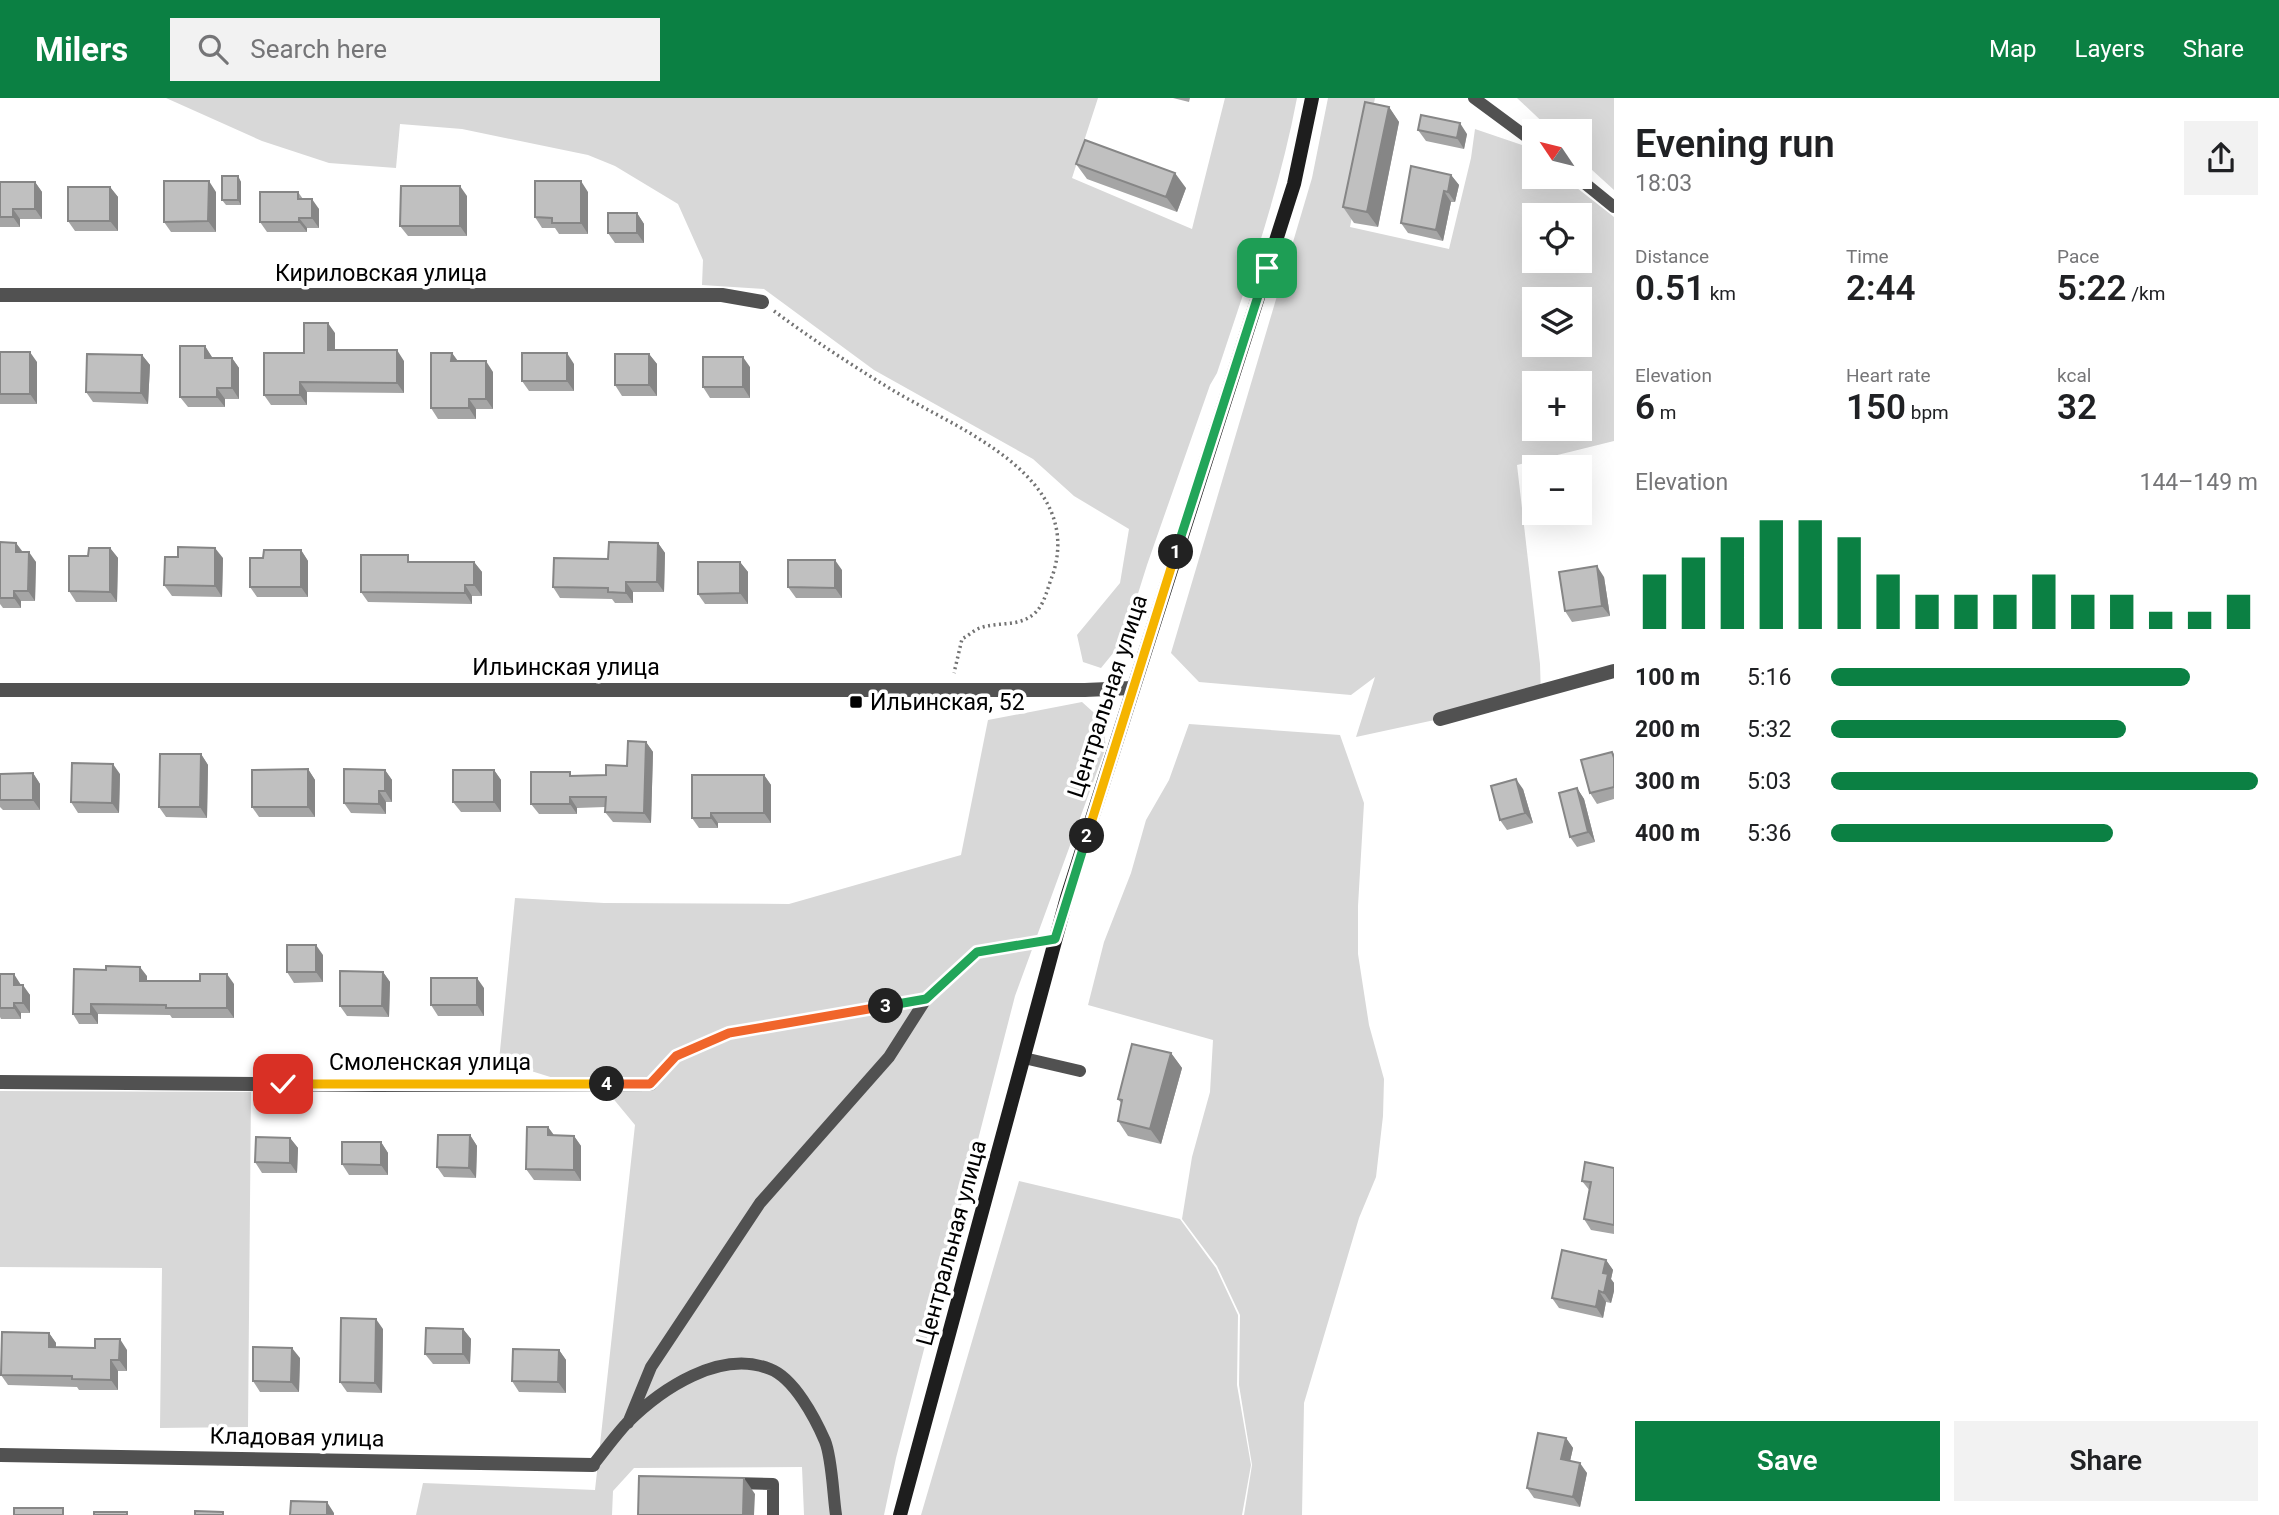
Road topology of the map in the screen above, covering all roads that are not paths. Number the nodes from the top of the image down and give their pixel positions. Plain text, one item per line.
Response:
1 (1312, 98) edge
2 (1474, 98) edge
3 (1522, 133) edge
4 (1592, 189) edge
5 (1614, 207) edge
6 (0, 295) edge
7 (761, 302) road end
8 (1614, 671) edge
9 (1132, 688) junction
10 (0, 690) edge
11 (1440, 719) dead end
12 (1055, 939) junction
13 (926, 999) junction
14 (1024, 1058) junction
15 (1080, 1071) dead end
16 (0, 1082) edge
17 (650, 1084) joint
18 (628, 1423) junction
19 (0, 1455) edge
20 (593, 1465) joint
21 (723, 1483) edge
22 (773, 1515) edge
23 (836, 1515) edge
24 (900, 1515) edge

1 - 9 street, Центральная улица
2 - 3 lane
4 - 5 lane
6 - 7 street, Кириловская улица
8 - 11 street
9 - 10 street, Ильинская улица
9 - 12 street, Центральная улица
12 - 13 lane
12 - 14 street, Центральная улица
13 - 17 lane
13 - 18 lane
14 - 15 lane
14 - 24 street, Центральная улица
16 - 17 street, Смоленская улица
18 - 20 lane
18 - 23 lane
19 - 20 street, Кладовая улица
21 - 22 lane

